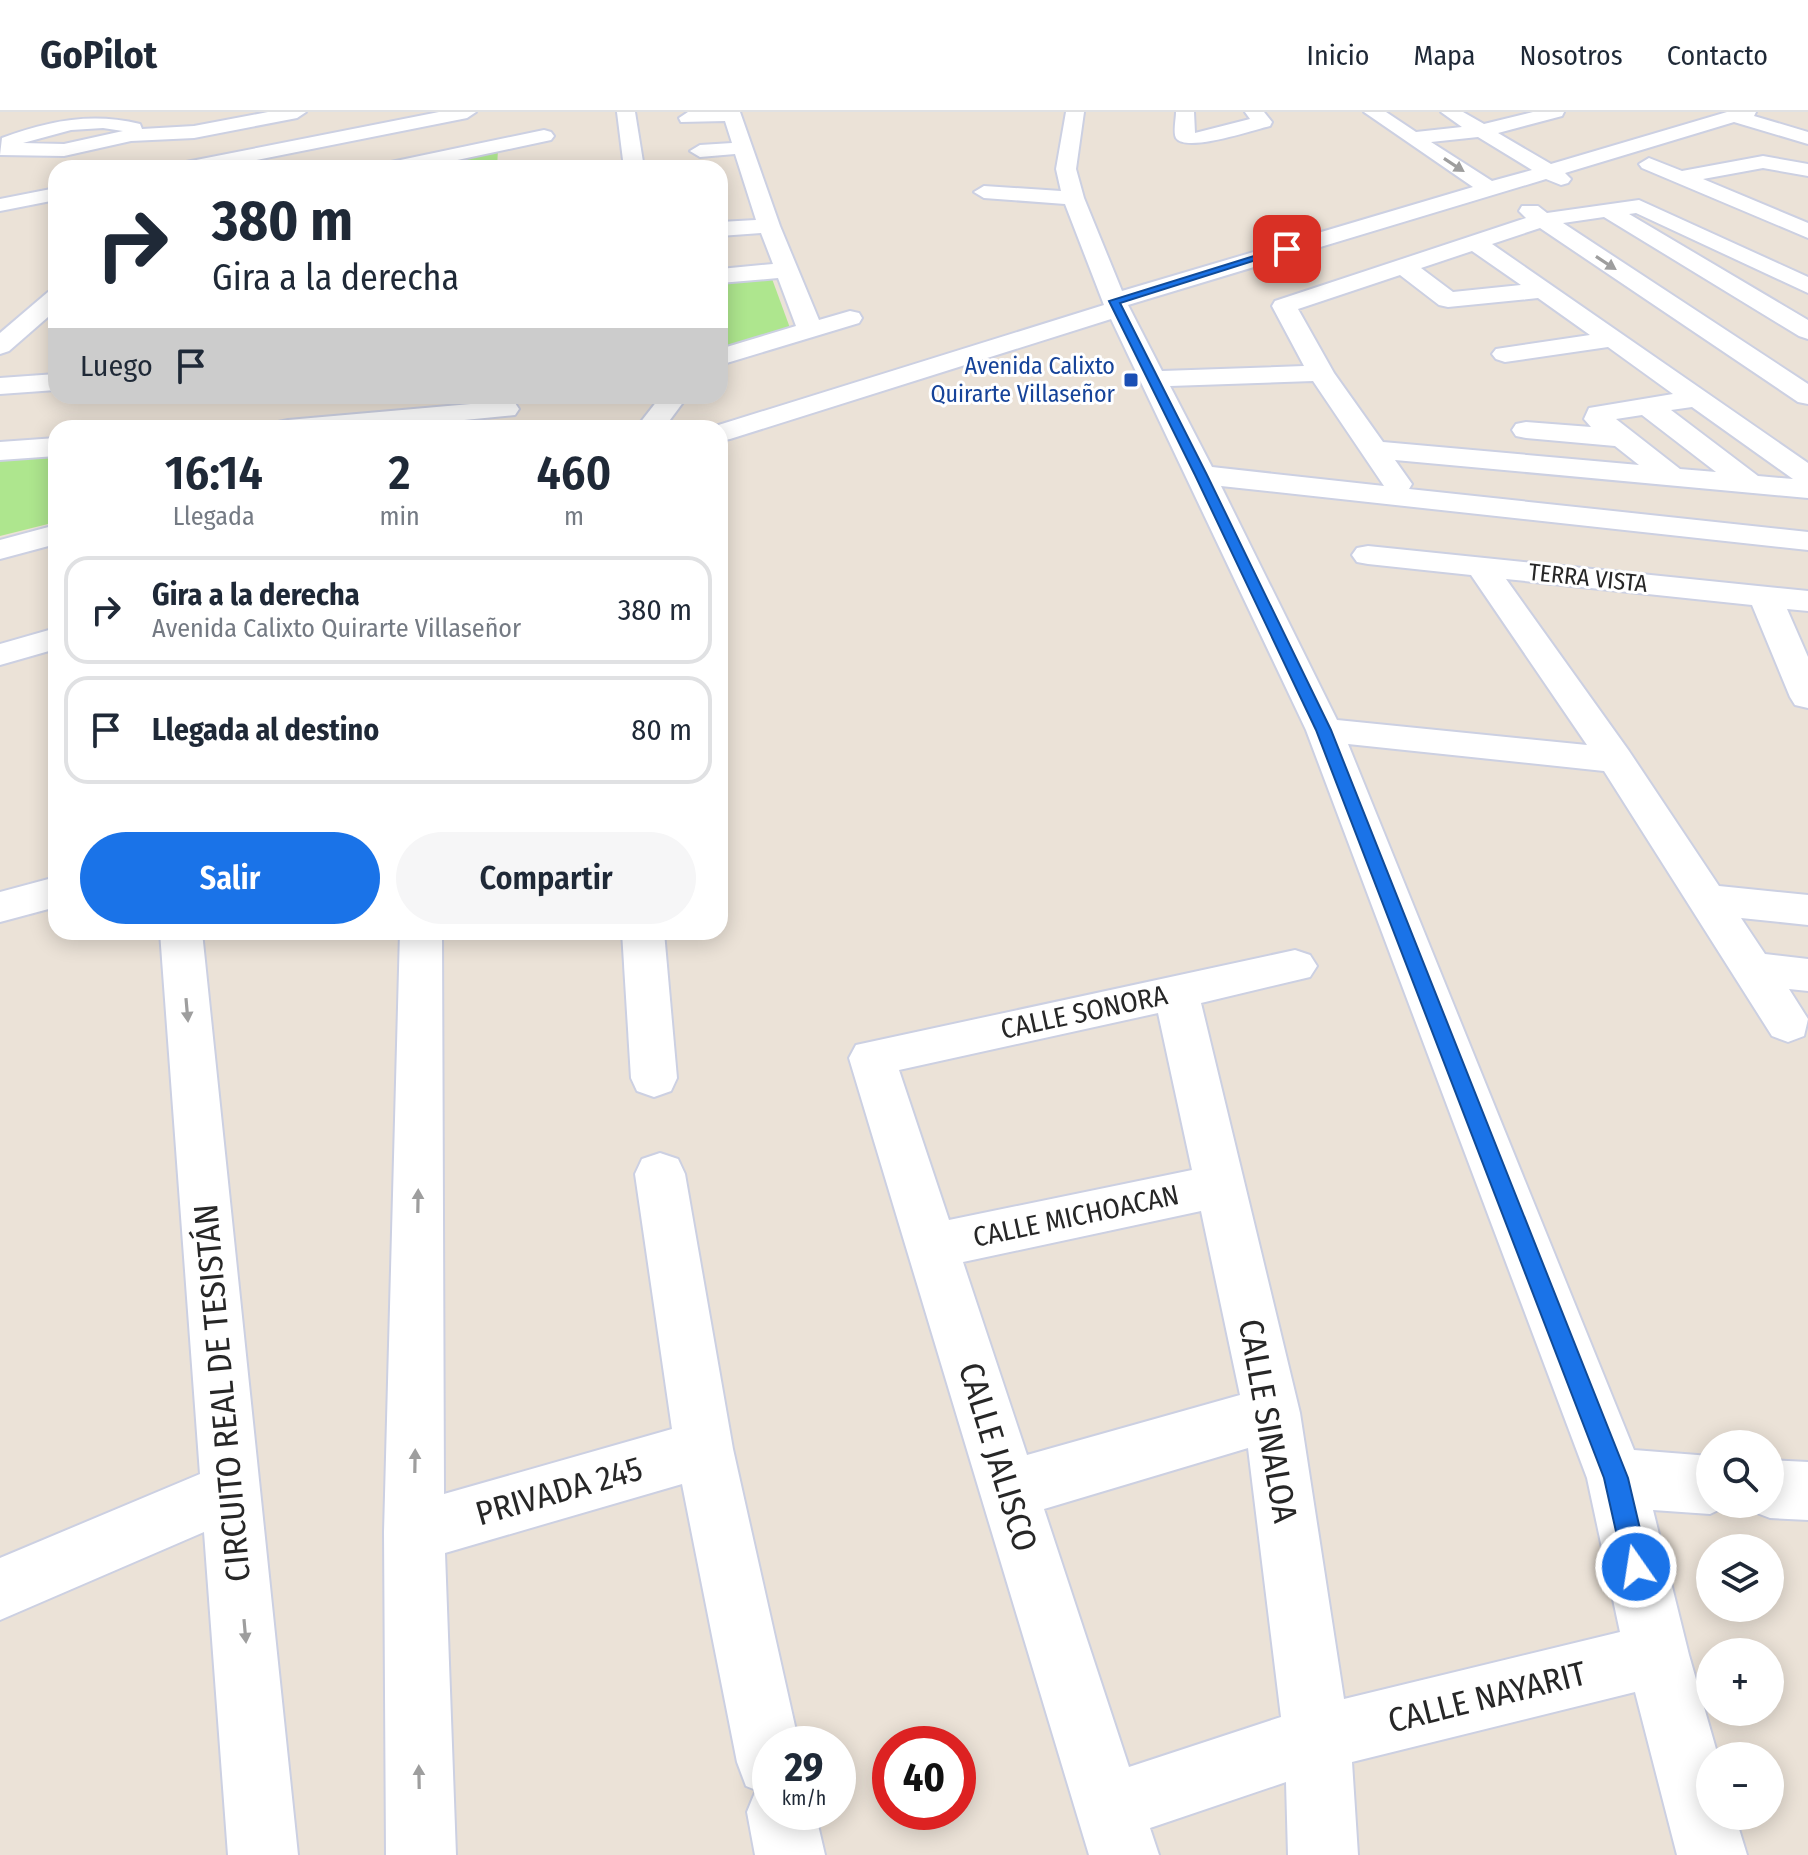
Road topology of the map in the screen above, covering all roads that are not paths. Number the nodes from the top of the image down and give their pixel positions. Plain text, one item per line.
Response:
1 (187, 112) edge
2 (297, 112) edge
3 (467, 112) edge
4 (626, 112) edge
5 (1075, 112) edge
6 (1185, 112) edge
7 (1254, 112) edge
8 (1373, 112) edge
9 (1450, 112) edge
10 (1555, 112) edge
11 (732, 113) edge
12 (1743, 113) edge
13 (37, 117) edge
14 (688, 118) dead end
15 (57, 128) junction
16 (206, 129) junction
17 (1481, 131) junction
18 (131, 135) junction
19 (544, 136) dead end
20 (1806, 137) edge
21 (1411, 138) junction
22 (507, 144) junction
23 (10, 146) edge
24 (742, 148) junction
25 (700, 151) dead end
26 (71, 158) edge
27 (238, 158) junction
28 (228, 160) edge
29 (430, 160) edge
30 (507, 160) edge
31 (633, 160) edge
32 (1649, 164) dead end
33 (0, 168) edge
34 (1808, 170) edge
35 (1547, 171) junction
36 (1681, 177) junction
37 (755, 183) junction
38 (732, 185) dead end
39 (1488, 188) junction
40 (984, 192) dead end
41 (48, 196) edge
42 (1073, 198) junction
43 (1555, 199) dead end
44 (0, 205) edge
45 (1690, 208) dead end
46 (1645, 209) junction
47 (1808, 209) edge
48 (1608, 210) junction
49 (1773, 216) junction
50 (1541, 220) junction
51 (1726, 225) dead end
52 (769, 226) junction
53 (1590, 228) dead end
54 (728, 229) edge
55 (1808, 231) edge
56 (1696, 232) junction
57 (1473, 241) junction
58 (1765, 241) dead end
59 (1661, 242) junction
60 (1619, 247) dead end
61 (1730, 249) junction
62 (1436, 253) junction
63 (1808, 260) edge
64 (1695, 262) junction
65 (1402, 265) junction
66 (1646, 267) dead end
67 (1770, 268) junction
68 (785, 270) junction
69 (728, 275) edge
70 (1808, 286) edge
71 (1543, 290) junction
72 (1500, 295) junction
73 (48, 304) edge
74 (1116, 305) junction
75 (850, 318) dead end
76 (48, 327) edge
77 (20, 329) junction
78 (810, 329) junction
79 (1808, 331) edge
80 (1613, 339) junction
81 (0, 346) edge
82 (1505, 354) dead end
83 (728, 355) edge
84 (1321, 373) junction
85 (1154, 379) junction
86 (48, 383) edge
87 (0, 386) edge
88 (1808, 396) edge
89 (1697, 398) junction
90 (496, 404) edge
91 (502, 404) edge
92 (678, 404) edge
93 (1646, 405) junction
94 (357, 420) edge
95 (459, 420) edge
96 (659, 420) edge
97 (728, 430) edge
98 (1526, 430) dead end
99 (1619, 438) junction
100 (48, 448) edge
101 (1374, 450) junction
102 (0, 451) edge
103 (1201, 475) junction
104 (1671, 476) junction
105 (1808, 476) edge
106 (1749, 483) junction
107 (1397, 484) dead end
108 (1808, 489) edge
109 (48, 536) edge
110 (1808, 541) edge
111 (0, 550) edge
112 (1368, 555) dead end
113 (1481, 566) junction
114 (1765, 597) junction
115 (1808, 601) edge
116 (48, 640) edge
117 (0, 655) edge
118 (1808, 697) edge
119 (1324, 730) junction
120 (1616, 760) junction
121 (48, 894) edge
122 (1706, 899) junction
123 (0, 907) edge
124 (1808, 910) edge
125 (182, 940) edge
126 (421, 940) edge
127 (644, 940) edge
128 (1295, 966) dead end
129 (1753, 969) junction
130 (1808, 975) edge
131 (1176, 992) junction
132 (1788, 1024) dead end
133 (872, 1058) joint
134 (654, 1078) dead end
135 (660, 1174) dead end
136 (1220, 1186) junction
137 (932, 1246) junction
138 (1272, 1413) junction
139 (704, 1449) junction
140 (1616, 1478) junction
141 (1696, 1484) edge
142 (1008, 1490) junction
143 (1784, 1490) edge
144 (230, 1491) junction
145 (1808, 1491) edge
146 (414, 1532) junction
147 (0, 1589) edge
148 (1657, 1655) junction
149 (762, 1726) edge
150 (1317, 1738) junction
151 (785, 1830) edge
152 (1116, 1832) edge
153 (263, 1855) edge
154 (421, 1855) edge
155 (790, 1855) edge
156 (1323, 1855) edge
157 (1712, 1855) edge

1 - 16 street
2 - 16 street
3 - 27 street
4 - 31 street
5 - 42 street
6 - 7 street
8 - 21 street
9 - 17 street
10 - 17 street
11 - 14 street
11 - 24 street
12 - 20 street
12 - 35 street
13 - 15 street
13 - 23 street
15 - 18 street
15 - 23 street
16 - 18 street
16 - 27 street
17 - 21 street
17 - 35 street
18 - 26 street
19 - 22 street
21 -> 39 street
22 - 29 street
22 - 30 street
23 - 26 street
23 - 33 street
24 - 25 street
24 - 37 street
27 - 28 street
32 - 36 street
34 - 36 street
35 - 39 street
35 - 48 street
36 - 49 street
37 - 38 street
37 - 52 street
39 - 74 street
40 - 42 street
41 - 44 street
42 - 74 street
43 - 50 street
45 - 46 street
46 - 48 street
46 - 53 street
46 - 56 street
46 - 59 street
47 - 49 street
48 - 50 street
49 - 55 street
50 - 57 street
50 -> 88 street
51 - 56 street
52 - 54 street
52 - 68 street
56 - 61 street
57 - 62 street
57 - 71 street
58 - 61 street
59 - 60 street
59 - 64 street
61 - 67 street
62 - 65 street
62 - 72 street
63 - 67 street
64 - 66 street
64 - 79 street
65 - 72 street
65 - 84 street
67 - 70 street
68 - 69 street
68 - 78 street
71 - 72 street
71 - 80 street
73 - 77 street
74 - 85 street
74 - 97 street
75 - 78 street
76 - 77 street
77 - 81 street
78 - 83 street
80 - 82 street
80 - 89 street
84 - 85 street
84 - 101 street
85 - 103 street
86 - 87 street
89 - 93 street
89 - 105 street
90 - 94 street
91 - 95 street
92 - 96 street
93 - 99 street
93 - 106 street
98 - 99 street
99 - 104 street
100 - 102 street
101 - 104 street
101 - 107 street
103 - 110 street
103 - 119 street
104 - 106 street
106 - 108 street
109 - 111 street
112 - 113 street, TERRA VISTA
113 - 114 street, TERRA VISTA
113 - 120 street
114 - 115 street, TERRA VISTA
114 - 118 street
116 - 117 street
119 - 120 street
119 - 140 street
120 - 122 street
121 - 123 street
122 - 124 street
122 - 129 street
125 -> 144 street, CIRCUITO REAL DE TESISTÁN
146 -> 126 street
127 - 134 street
128 - 131 street, CALLE SONORA
129 - 130 street
129 - 132 street
131 - 133 street, CALLE SONORA
131 - 136 street, CALLE SINALOA
133 - 137 street, CALLE JALISCO
135 - 139 street
136 - 137 street, CALLE MICHOACAN
136 - 138 street, CALLE SINALOA
137 - 142 street, CALLE JALISCO
138 - 142 street
138 - 150 street, CALLE SINALOA
139 - 146 street, PRIVADA 245
139 - 149 street
140 - 141 street
140 - 148 street
142 - 152 street, CALLE JALISCO
143 - 145 street
144 - 147 street
144 -> 153 street, CIRCUITO REAL DE TESISTÁN
154 -> 146 street
148 - 150 street, CALLE NAYARIT
148 - 157 street
150 - 152 street, CALLE NAYARIT
150 - 156 street, CALLE SINALOA
151 - 155 street

